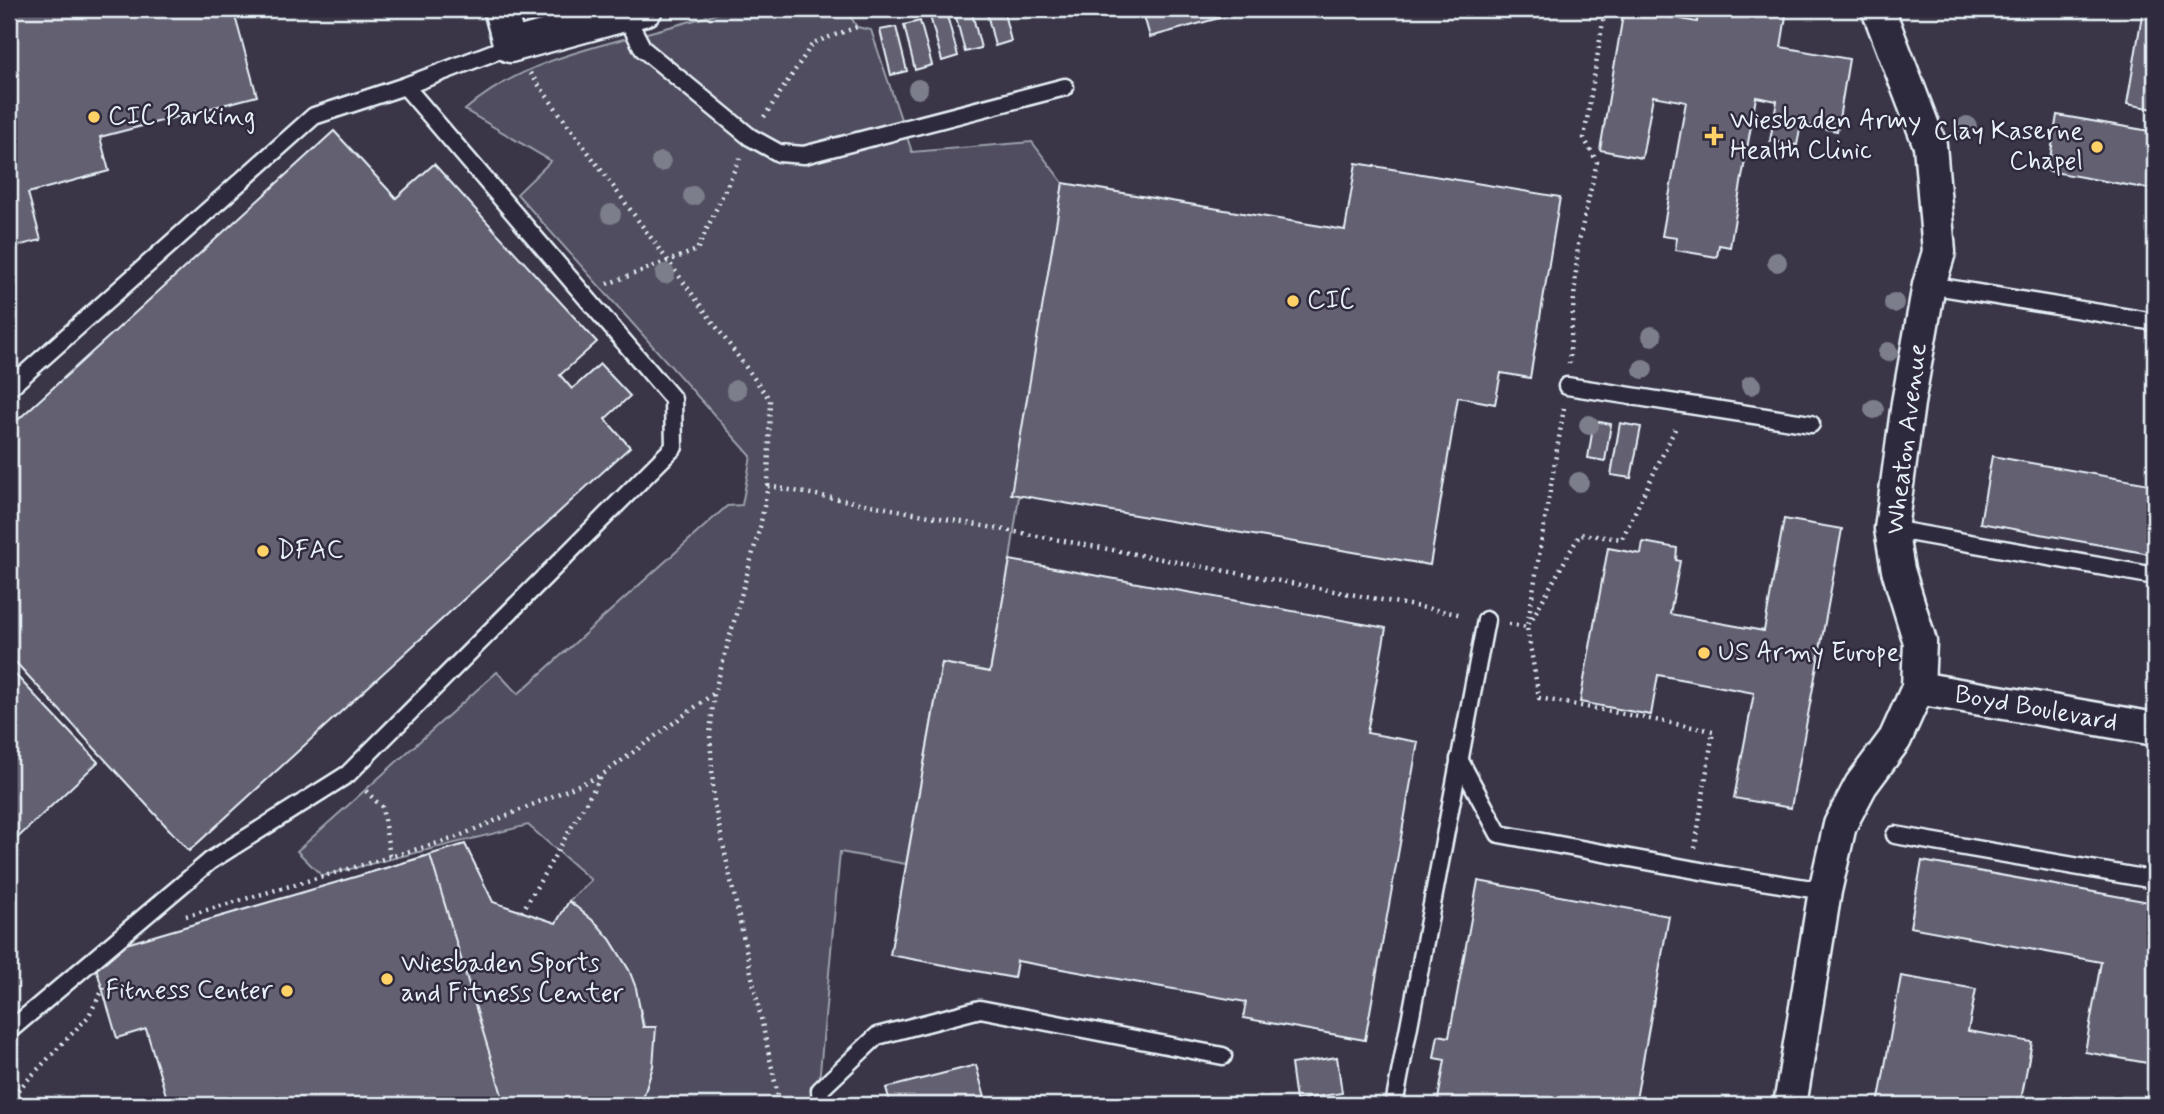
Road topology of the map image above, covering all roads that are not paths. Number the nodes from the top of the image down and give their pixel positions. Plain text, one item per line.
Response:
1 (500, 9) edge
2 (1878, 9) edge
3 (635, 11) edge
4 (510, 46) junction
5 (405, 86) junction
6 (1065, 87) dead end
7 (1929, 285) junction
8 (2155, 322) edge
9 (1567, 386) road end
10 (9, 388) edge
11 (1811, 424) dead end
12 (1891, 529) junction
13 (2155, 576) edge
14 (1486, 620) road end
15 (1917, 688) junction
16 (2155, 729) edge
17 (1459, 760) junction
18 (1895, 835) dead end
19 (2155, 880) edge
20 (1825, 891) junction
21 (9, 1031) edge
22 (1223, 1056) dead end
23 (821, 1105) edge
24 (1394, 1105) edge
25 (1790, 1105) edge

1 - 4 street
2 - 7 street, Wheaton Avenue
3 - 4 street
3 - 6 lane
4 - 5 lane
5 - 10 lane
5 - 21 lane
7 - 8 lane
7 - 12 street, Wheaton Avenue
9 - 11 lane
12 - 13 lane
12 - 15 street, Wheaton Avenue
14 - 17 lane
15 - 16 street, Boyd Boulevard
15 - 20 street, Wheaton Avenue
17 - 20 lane
17 - 24 lane
18 - 19 lane
20 - 25 street, Wheaton Avenue
22 - 23 lane

